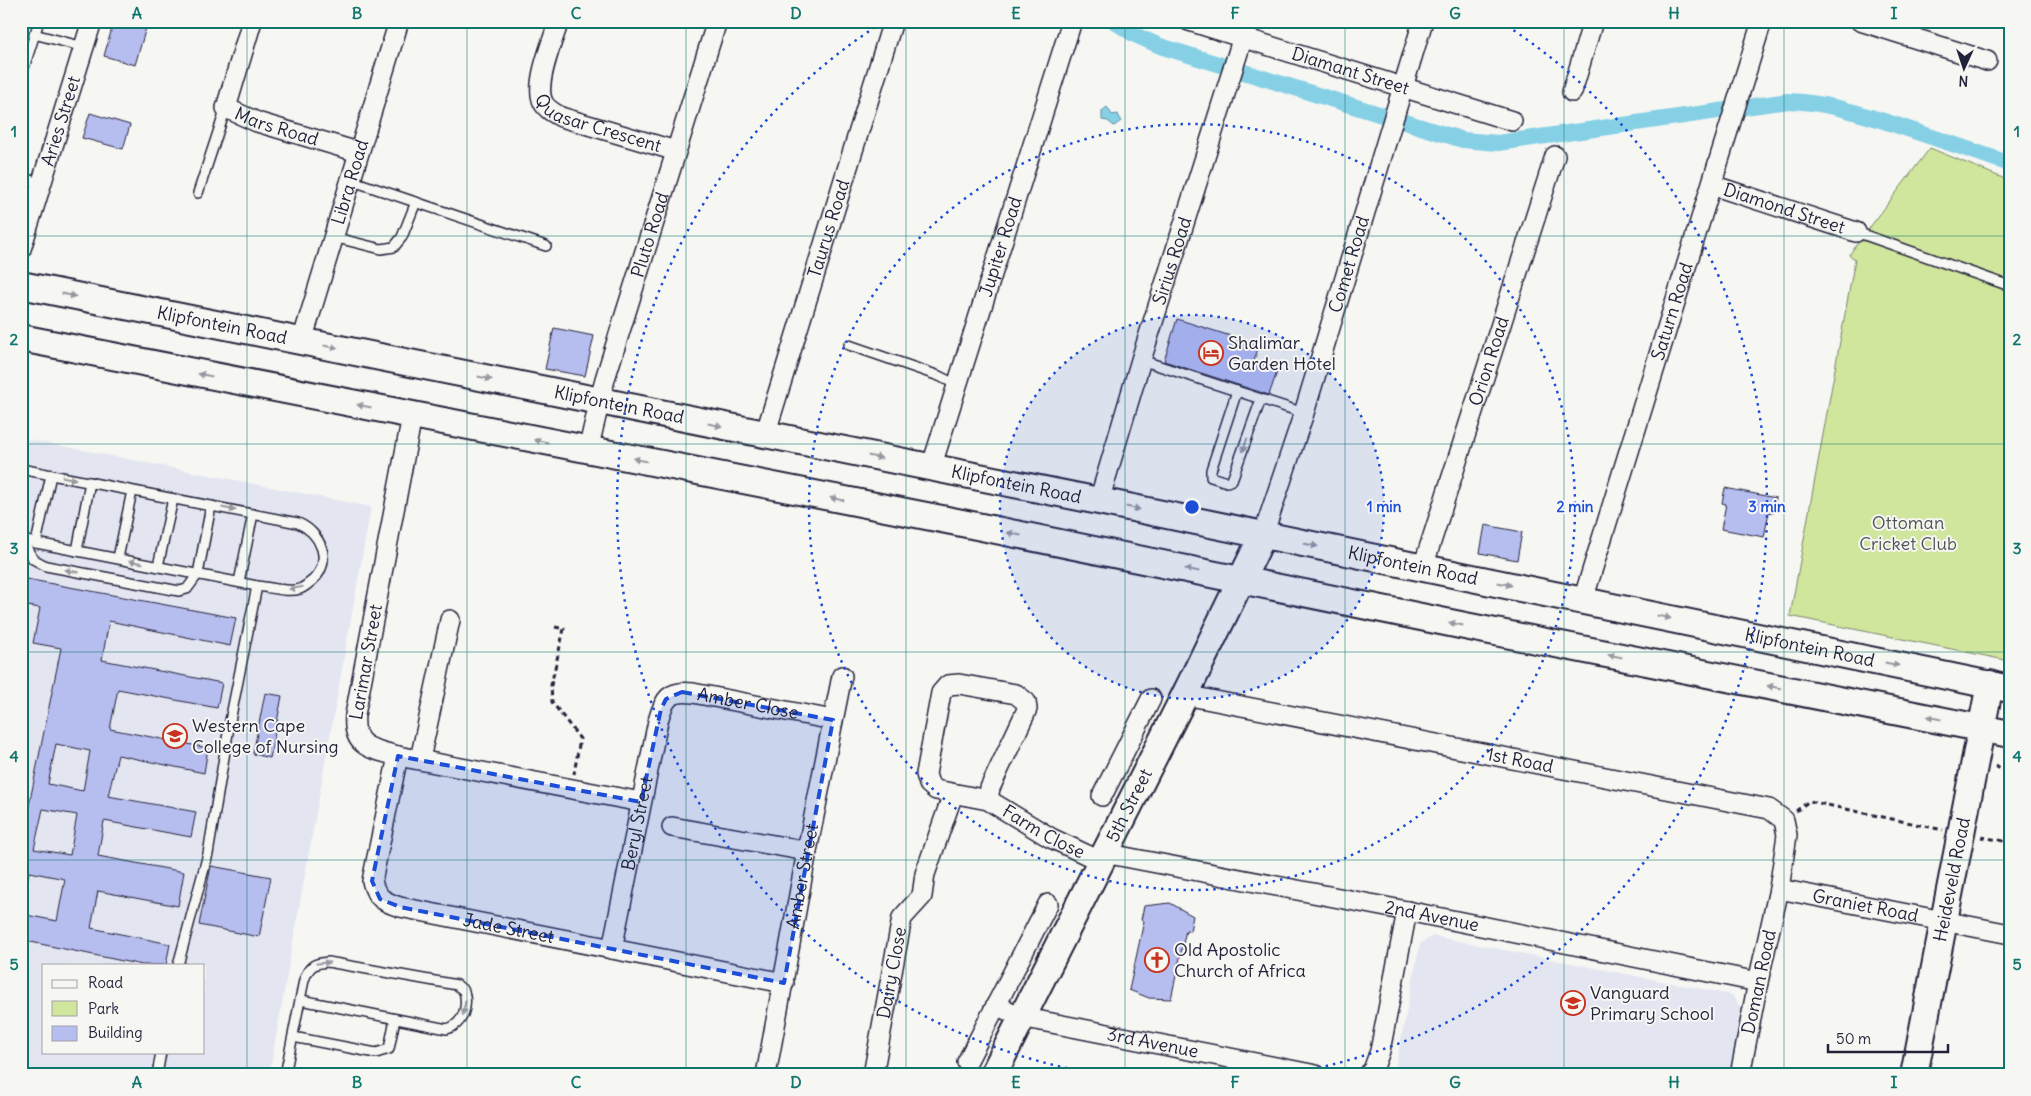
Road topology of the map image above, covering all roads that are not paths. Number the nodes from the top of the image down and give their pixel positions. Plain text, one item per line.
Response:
1 (39, 21) edge
2 (92, 21) edge
3 (252, 21) edge
4 (399, 21) edge
5 (559, 21) edge
6 (717, 21) edge
7 (893, 21) edge
8 (1189, 21) edge
9 (1424, 21) edge
10 (1593, 21) edge
11 (1762, 21) edge
12 (1860, 21) edge
13 (1071, 24) dead end
14 (34, 34) junction
15 (1243, 38) edge
16 (84, 47) junction
17 (1987, 62) dead end
18 (23, 63) edge
19 (21, 77) edge
20 (1403, 88) junction
21 (1572, 92) dead end
22 (226, 108) junction
23 (1512, 121) dead end
24 (676, 151) junction
25 (358, 152) junction
26 (1555, 156) dead end
27 (21, 177) edge
28 (350, 180) junction
29 (42, 184) junction
30 (1712, 185) junction
31 (198, 192) dead end
32 (416, 202) junction
33 (1856, 232) joint
34 (333, 237) junction
35 (546, 246) dead end
36 (21, 249) edge
37 (21, 285) edge
38 (2010, 286) edge
39 (21, 338) edge
40 (302, 341) junction
41 (849, 345) dead end
42 (1141, 360) junction
43 (957, 385) junction
44 (1237, 391) junction
45 (1261, 399) junction
46 (599, 401) junction
47 (1304, 413) junction
48 (412, 416) junction
49 (765, 435) junction
50 (588, 450) junction
51 (931, 468) junction
52 (21, 469) edge
53 (51, 475) junction
54 (90, 482) junction
55 (132, 491) junction
56 (173, 499) junction
57 (1100, 501) junction
58 (211, 506) junction
59 (253, 514) junction
60 (1263, 535) junction
61 (22, 540) edge
62 (36, 543) junction
63 (77, 551) junction
64 (118, 558) junction
65 (158, 566) junction
66 (1423, 567) junction
67 (198, 574) junction
68 (1240, 579) junction
69 (239, 582) junction
70 (257, 586) junction
71 (1583, 600) junction
72 (450, 620) dead end
73 (842, 676) dead end
74 (2000, 687) edge
75 (1185, 695) junction
76 (1151, 699) dead end
77 (666, 700) joint
78 (833, 720) junction
79 (1982, 728) junction
80 (2010, 734) edge
81 (1123, 755) junction
82 (398, 756) junction
83 (420, 759) junction
84 (1147, 769) junction
85 (953, 794) junction
86 (1102, 796) dead end
87 (988, 800) junction
88 (641, 802) junction
89 (672, 827) dead end
90 (807, 851) junction
91 (1102, 857) junction
92 (1779, 889) junction
93 (1048, 904) dead end
94 (1407, 911) junction
95 (1944, 921) junction
96 (2010, 934) edge
97 (612, 949) junction
98 (178, 964) edge
99 (1758, 982) junction
100 (784, 984) junction
101 (301, 1000) junction
102 (996, 1006) junction
103 (1021, 1017) junction
104 (396, 1019) junction
105 (293, 1037) junction
106 (161, 1054) edge
107 (967, 1062) dead end
108 (1247, 1068) edge
109 (157, 1075) edge
110 (285, 1075) edge
111 (766, 1075) edge
112 (873, 1075) edge
113 (993, 1075) edge
114 (1316, 1075) edge
115 (1368, 1075) edge
116 (1740, 1075) edge
117 (1914, 1075) edge

1 - 14 lane
2 - 16 street, Aries Street
3 - 22 street, Mars Road
4 - 25 street, Libra Road
5 - 24 street, Quasar Crescent
6 - 24 street, Pluto Road
7 - 49 street, Taurus Road
8 - 15 street, Diamant Street
9 - 20 street, Comet Road
10 - 21 street
11 - 30 street, Saturn Road
12 - 17 street
13 - 43 street, Jupiter Road
14 - 16 lane
14 - 18 lane
15 - 20 street, Diamant Street
15 - 42 street, Sirius Road
16 - 29 street, Aries Street
18 - 19 lane
20 - 23 street, Diamant Street
20 - 47 street, Comet Road
22 - 25 street, Mars Road
22 - 31 lane
24 - 46 street, Pluto Road
25 - 28 street, Libra Road
26 - 66 street, Orion Road
27 - 29 lane
28 - 32 lane
28 - 34 street, Libra Road
29 - 36 street, Aries Street
30 - 33 street, Diamond Street
30 - 71 street, Saturn Road
32 - 34 lane
32 - 35 lane
33 - 38 lane
34 - 40 street, Libra Road
37 -> 40 main road, Klipfontein Road
48 -> 39 main road
40 -> 46 main road, Klipfontein Road
41 - 43 lane
42 - 44 lane
42 - 57 street, Sirius Road
43 - 51 street, Jupiter Road
44 - 45 lane
45 -> 44 lane
45 - 47 lane
46 -> 49 main road, Klipfontein Road
46 - 50 street, Pluto Road
47 - 60 street, Comet Road
50 -> 48 main road
48 - 82 street, Larimar Street
49 -> 51 main road, Klipfontein Road
68 -> 50 main road
51 - 57 main road, Klipfontein Road
52 - 53 lane
53 -> 54 lane
53 - 62 lane
54 - 55 lane
54 - 63 lane
55 - 56 lane
55 - 64 lane
56 - 58 lane
56 - 65 lane
57 -> 60 main road, Klipfontein Road
58 -> 59 lane
58 - 67 lane
59 - 69 lane
59 -> 70 lane
60 -> 66 main road, Klipfontein Road
60 - 68 main road, 5th Street
61 - 62 lane
67 -> 61 lane
62 - 63 lane
63 - 64 lane
65 -> 64 lane
65 - 67 lane
66 -> 71 main road, Klipfontein Road
67 - 69 lane
68 - 75 main road, 5th Street
79 -> 68 main road
69 - 70 lane
70 - 98 lane
71 -> 74 main road, Klipfontein Road
72 - 83 street
73 - 78 street, Amber Street
74 - 79 main road, Heideveld Road
75 - 84 main road, 5th Street
75 - 92 street, 1st Road
76 - 81 street
77 - 78 street, Amber Close
77 - 88 street, Beryl Street
78 - 90 street, Amber Street
79 - 80 main road
79 - 95 main road, Heideveld Road
81 - 84 street
81 - 86 street
82 - 83 street, Larimar Street
82 - 97 street, Jade Street
83 - 88 street, Larimar Street
84 - 91 main road, 5th Street
85 - 87 street, Farm Close
85 - 87 street, Farm Close
85 - 112 street, Dairy Close
87 - 91 street, Farm Close
88 - 97 street, Beryl Street
89 - 90 street
90 - 100 street, Amber Street
91 - 94 street, 2nd Avenue
91 - 103 main road, 5th Street
92 - 95 street, Graniet Road
92 - 99 street, Doman Road
93 - 102 street
94 - 99 street, 2nd Avenue
94 - 115 street
95 - 96 street, Graniet Road
95 - 117 main road, Heideveld Road
97 - 100 street, Jade Street
99 - 116 street, Doman Road
100 - 111 street, Amber Street
101 - 104 lane
101 -> 104 lane
101 - 105 lane
102 - 103 street, 3rd Avenue
102 - 107 street
103 - 108 street, 3rd Avenue
103 - 113 main road, 5th Street
104 - 105 lane
105 - 110 lane
106 - 109 lane
108 - 114 street, 3rd Avenue

